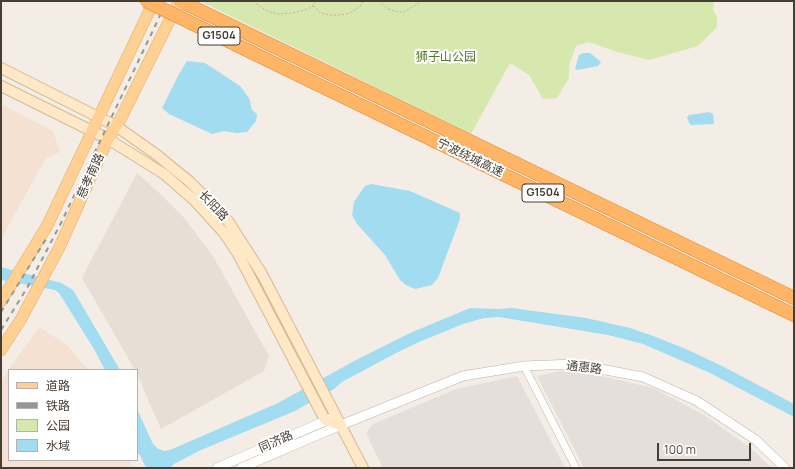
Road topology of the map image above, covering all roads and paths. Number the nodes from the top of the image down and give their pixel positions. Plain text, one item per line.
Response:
1 (146, 1) edge
2 (154, 1) edge
3 (180, 1) edge
4 (253, 1) edge
5 (316, 1) edge
6 (363, 1) edge
7 (379, 1) edge
8 (422, 1) edge
9 (313, 6) junction
10 (1, 68) edge
11 (1, 86) edge
12 (98, 118) junction
13 (116, 126) junction
14 (91, 132) junction
15 (108, 139) junction
16 (794, 298) edge
17 (1, 300) edge
18 (794, 315) edge
19 (1, 350) edge
20 (524, 366) junction
21 (326, 420) junction
22 (339, 421) junction
23 (217, 468) edge
24 (241, 468) edge
25 (364, 468) edge
26 (576, 468) edge
27 (785, 468) edge

1 - 18 highway, 宁波绕城高速 / G1504, bridge
2 - 12 main road, 慈孝南路
3 - 13 main road, 慈孝南路
3 - 16 highway, 宁波绕城高速 / G1504
4 - 9 path
5 - 9 path
6 - 9 path
7 - 8 path
10 - 12 main road, 长阳路
11 - 14 main road, 长阳路
12 - 13 main road, 长阳路
12 - 14 main road, 慈孝南路
13 - 15 main road, 慈孝南路
13 - 22 main road, 长阳路
14 - 15 main road, 长阳路
14 - 17 main road, 慈孝南路
15 - 19 main road, 慈孝南路
15 - 21 main road, 长阳路
20 - 22 street, 通惠路
20 - 26 street
20 - 27 street, 通惠路
21 - 22 main road
21 - 23 street, 同济路
22 - 24 street, 同济路
22 - 25 main road, 长阳路

